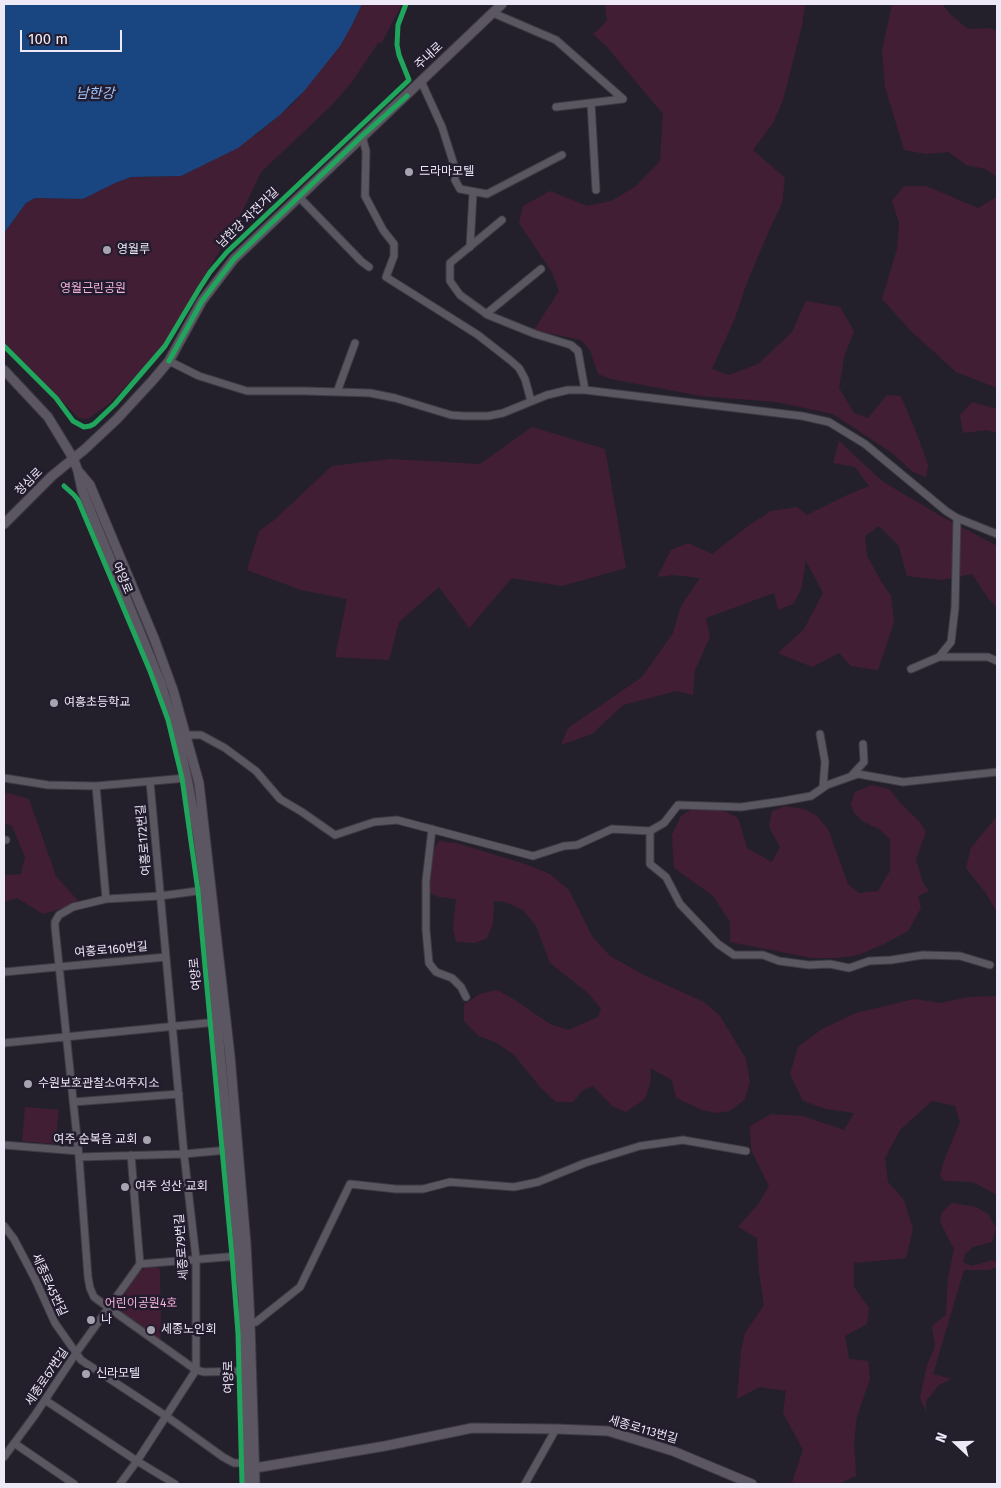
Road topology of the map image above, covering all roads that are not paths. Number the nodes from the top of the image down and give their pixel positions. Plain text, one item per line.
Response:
1 (502, 4) edge
2 (493, 13) junction
3 (421, 81) junction
4 (591, 103) junction
5 (556, 107) dead end
6 (362, 136) junction
7 (562, 155) dead end
8 (596, 190) dead end
9 (473, 193) junction
10 (299, 197) junction
11 (502, 220) dead end
12 (470, 247) junction
13 (369, 267) dead end
14 (541, 269) dead end
15 (486, 314) junction
16 (355, 343) dead end
17 (169, 361) junction
18 (4, 370) edge
19 (584, 390) junction
20 (337, 392) junction
21 (531, 401) junction
22 (73, 458) junction
23 (957, 518) junction
24 (4, 524) edge
25 (997, 534) edge
26 (939, 657) junction
27 (997, 661) edge
28 (911, 669) dead end
29 (820, 734) dead end
30 (182, 736) junction
31 (863, 744) dead end
32 (997, 772) edge
33 (850, 777) junction
34 (4, 778) edge
35 (188, 778) junction
36 (150, 782) junction
37 (96, 786) junction
38 (823, 787) junction
39 (432, 829) junction
40 (650, 831) junction
41 (205, 890) junction
42 (160, 896) junction
43 (106, 899) junction
44 (166, 957) junction
45 (990, 965) dead end
46 (59, 966) junction
47 (4, 972) edge
48 (466, 997) dead end
49 (222, 1021) junction
50 (172, 1026) junction
51 (66, 1037) junction
52 (4, 1043) edge
53 (179, 1094) junction
54 (72, 1102) junction
55 (4, 1145) edge
56 (228, 1150) junction
57 (746, 1151) dead end
58 (79, 1154) junction
59 (184, 1154) junction
60 (131, 1155) junction
61 (4, 1226) edge
62 (239, 1256) junction
63 (196, 1258) junction
64 (140, 1264) junction
65 (108, 1308) junction
66 (247, 1323) junction
67 (76, 1353) junction
68 (196, 1370) junction
69 (245, 1371) junction
70 (45, 1400) junction
71 (166, 1416) junction
72 (556, 1428) junction
73 (14, 1443) junction
74 (4, 1457) edge
75 (137, 1462) junction
76 (251, 1465) junction
77 (74, 1484) edge
78 (120, 1484) edge
79 (175, 1484) edge
80 (248, 1484) edge
81 (255, 1484) edge
82 (525, 1484) edge
83 (752, 1484) edge

1 - 2 street, 주내로
2 - 3 street, 주내로
2 - 4 street
3 - 6 street, 주내로
3 - 9 street
4 - 5 street
4 - 8 street
6 - 10 street, 주내로
6 - 21 street
7 - 9 street
9 - 12 street
10 - 13 street
10 - 17 street, 주내로
11 - 12 street
12 - 15 street
14 - 15 street
15 - 19 street
16 - 20 street
17 - 20 street
17 - 22 street, 주내로
18 - 22 street, 여양로
19 - 21 street
19 - 23 street
20 - 21 street
22 - 24 street, 청심로
22 - 30 street, 여양로
23 - 25 street
23 - 26 street
26 - 27 street
26 - 28 street
29 - 38 street
30 - 35 street, 여양로
30 - 39 street
30 - 49 street, 여양로
31 - 33 street
32 - 33 street
33 - 38 street
34 - 37 street
35 - 36 street
35 - 41 street, 여양로
36 - 37 street
36 - 42 street, 여흥로172번길
37 - 43 street
38 - 40 street
39 - 40 street
39 - 48 street
40 - 45 street
41 - 42 street, 여흥로160번길
41 - 49 street, 여양로
42 - 43 street, 여흥로160번길
42 - 44 street, 여흥로160번길
43 - 46 street, 여흥로160번길
44 - 46 street, 여흥로160번길
44 - 50 street, 여흥로160번길
46 - 47 street, 여흥로160번길
46 - 51 street, 여흥로160번길
49 - 50 street
49 - 56 street, 여양로
49 - 66 street, 여양로
50 - 51 street
50 - 53 street, 여흥로160번길
51 - 52 street
51 - 54 street, 여흥로160번길
53 - 54 street
53 - 59 street, 여흥로160번길
54 - 58 street, 여흥로160번길
55 - 58 street
56 - 59 street
56 - 62 street, 여양로
57 - 66 street
58 - 60 street
58 - 65 street
59 - 60 street
59 - 63 street, 세종로79번길
60 - 64 street
61 - 67 street, 세종로45번길
62 - 63 street
62 - 66 street, 여양로
63 - 64 street
63 - 68 street, 세종로79번길
64 - 65 street, 세종로67번길
65 - 67 street, 세종로67번길
65 - 68 street
66 - 69 street, 여양로
66 - 76 street, 여양로
67 - 70 street, 세종로67번길
67 - 71 street
68 - 69 street
68 - 71 street
69 - 76 street, 여양로
70 - 73 street, 세종로67번길
70 - 75 street
71 - 75 street
71 - 76 street
72 - 76 street, 세종로113번길
72 - 82 street
72 - 83 street, 세종로113번길
73 - 74 street, 세종로67번길
73 - 77 street
75 - 78 street
75 - 79 street
76 - 80 street, 여양로
76 - 81 street, 여양로

